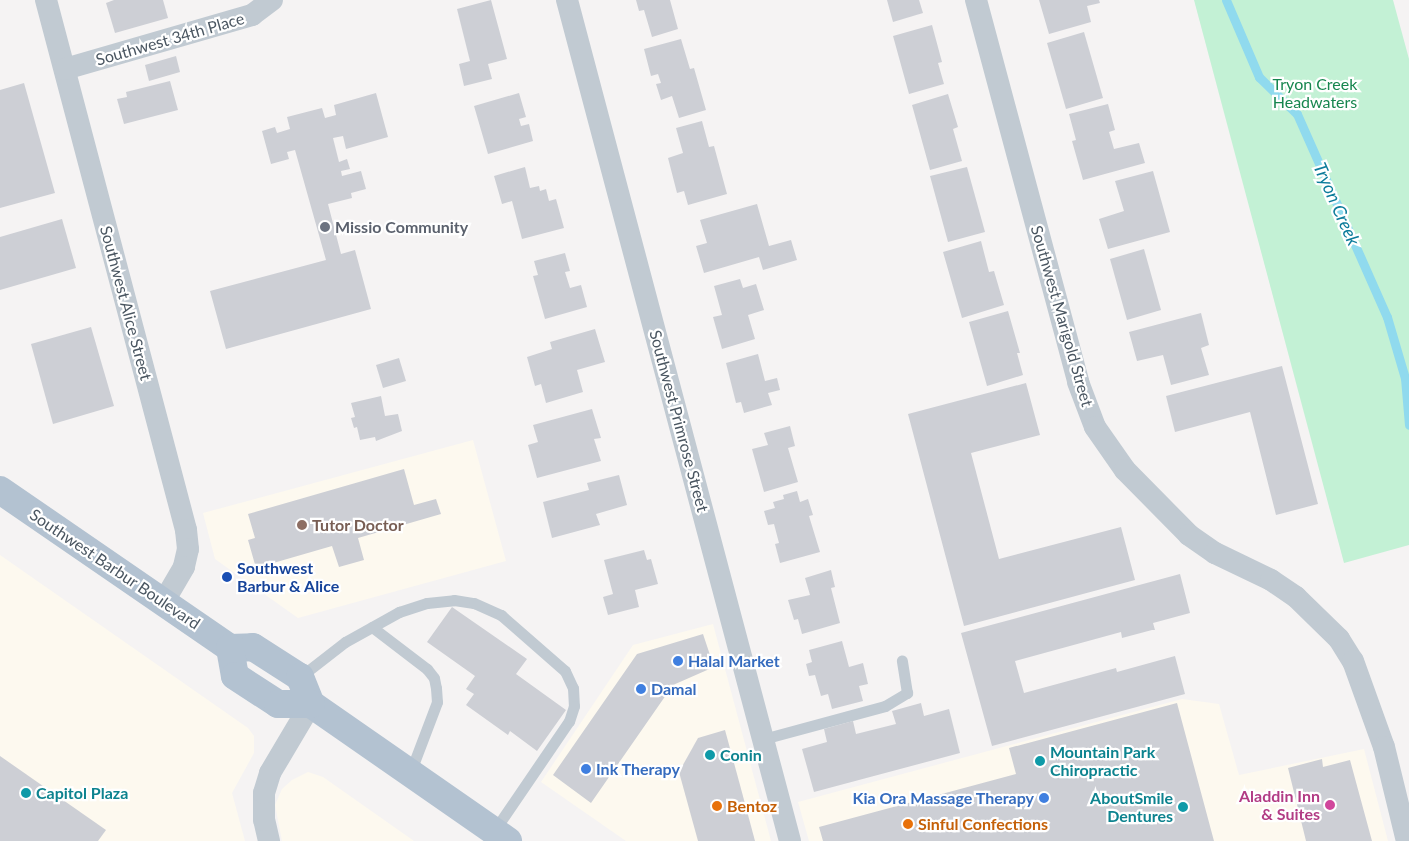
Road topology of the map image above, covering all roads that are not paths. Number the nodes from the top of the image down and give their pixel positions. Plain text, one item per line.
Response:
1 (46, 0) edge
2 (272, 0) edge
3 (567, 0) edge
4 (976, 0) edge
5 (65, 69) junction
6 (0, 490) edge
7 (163, 603) junction
8 (372, 627) junction
9 (230, 648) junction
10 (902, 660) dead end
11 (300, 677) junction
12 (310, 704) junction
13 (763, 739) junction
14 (410, 773) junction
15 (501, 836) edge
16 (270, 841) edge
17 (790, 841) edge
18 (1407, 841) edge

1 - 5 street, Southwest Alice Street
2 - 5 street, Southwest 34th Place
3 - 13 street, Southwest Primrose Street
4 - 18 street, Southwest Marigold Street
5 - 7 street, Southwest Alice Street
6 - 7 main road, Southwest Barbur Boulevard
7 - 9 main road, Southwest Barbur Boulevard
8 - 11 lane
8 - 14 lane
8 - 15 lane
9 - 11 main road
9 - 12 main road
10 - 13 lane
11 - 12 main road
12 - 14 main road
12 - 16 street
13 - 17 street, Southwest Primrose Street
14 - 15 main road

